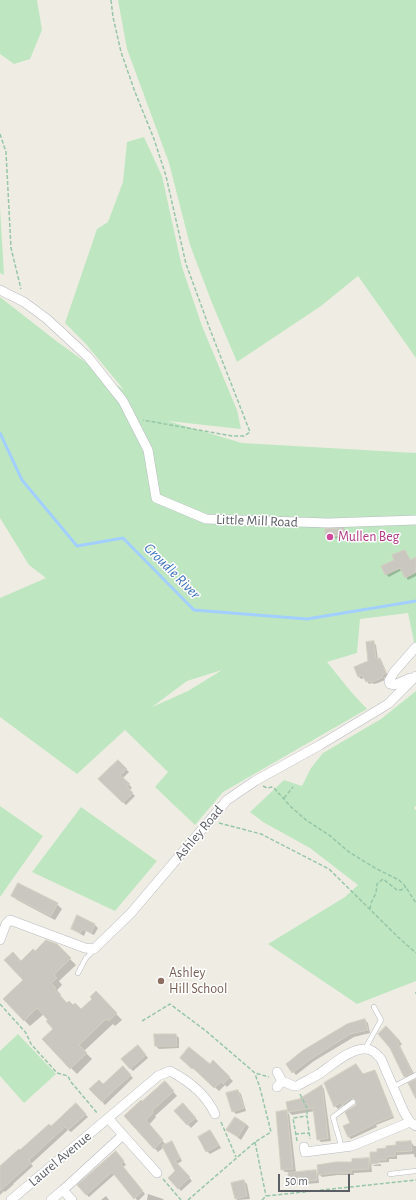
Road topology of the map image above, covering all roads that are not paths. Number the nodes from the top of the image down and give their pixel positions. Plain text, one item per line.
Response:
1 (0, 290) edge
2 (416, 520) edge
3 (416, 647) edge
4 (416, 676) edge
5 (0, 940) edge
6 (94, 949) junction
7 (78, 973) dead end
8 (374, 1007) dead end
9 (365, 1048) junction
10 (277, 1072) dead end
11 (416, 1076) edge
12 (393, 1087) junction
13 (353, 1102) dead end
14 (215, 1114) road end
15 (106, 1120) junction
16 (413, 1124) edge
17 (123, 1135) junction
18 (307, 1144) road end
19 (342, 1148) junction
20 (416, 1171) edge
21 (157, 1173) road end
22 (390, 1174) dead end
23 (63, 1190) junction
24 (11, 1200) edge
25 (51, 1200) edge
26 (72, 1200) edge

1 - 2 street, Little Mill Road
3 - 4 street
4 - 6 street, Ashley Road
5 - 6 street
6 - 7 lane
8 - 9 lane
9 - 10 street
9 - 12 street
11 - 12 lane
12 - 16 street
13 - 19 lane
14 - 15 street, Laurel Avenue
15 - 17 street
15 - 24 street, Laurel Avenue
16 - 19 street
17 - 21 street
17 - 23 street, Laurel Avenue
18 - 19 street
20 - 22 lane
23 - 25 street, Laurel Avenue
23 - 26 street, Laurel Avenue

